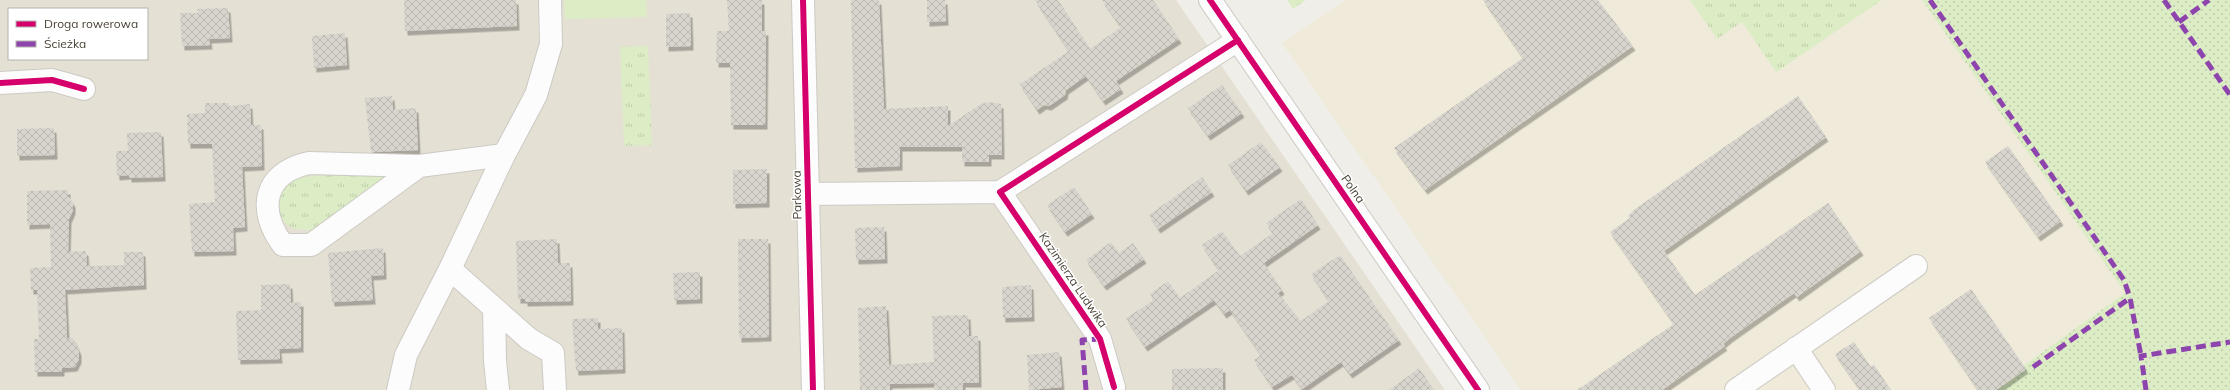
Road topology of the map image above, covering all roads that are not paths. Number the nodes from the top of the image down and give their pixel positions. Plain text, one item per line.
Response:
1 (550, 0) edge
2 (803, 0) edge
3 (1210, 0) edge
4 (1238, 40) junction
5 (0, 83) edge
6 (84, 89) dead end
7 (504, 155) junction
8 (419, 166) junction
9 (1000, 192) junction
10 (808, 194) junction
11 (1916, 266) dead end
12 (450, 270) junction
13 (494, 308) junction
14 (1796, 348) junction
15 (1114, 387) dead end
16 (398, 390) edge
17 (498, 390) edge
18 (555, 390) edge
19 (813, 390) edge
20 (1478, 390) edge
21 (1736, 390) edge
22 (1824, 390) edge

1 - 7 street
2 - 10 street, Parkowa
3 - 4 street, Polna
4 - 9 street
4 - 20 street, Polna
5 - 6 street
7 - 8 street
7 - 12 street
8 - 8 street
9 - 10 street
9 - 15 street, Kazimierza Ludwika
10 - 19 street, Parkowa
11 - 14 street
12 - 13 street
12 - 16 street
13 - 17 street
13 - 18 street
14 - 21 street
14 - 22 street

